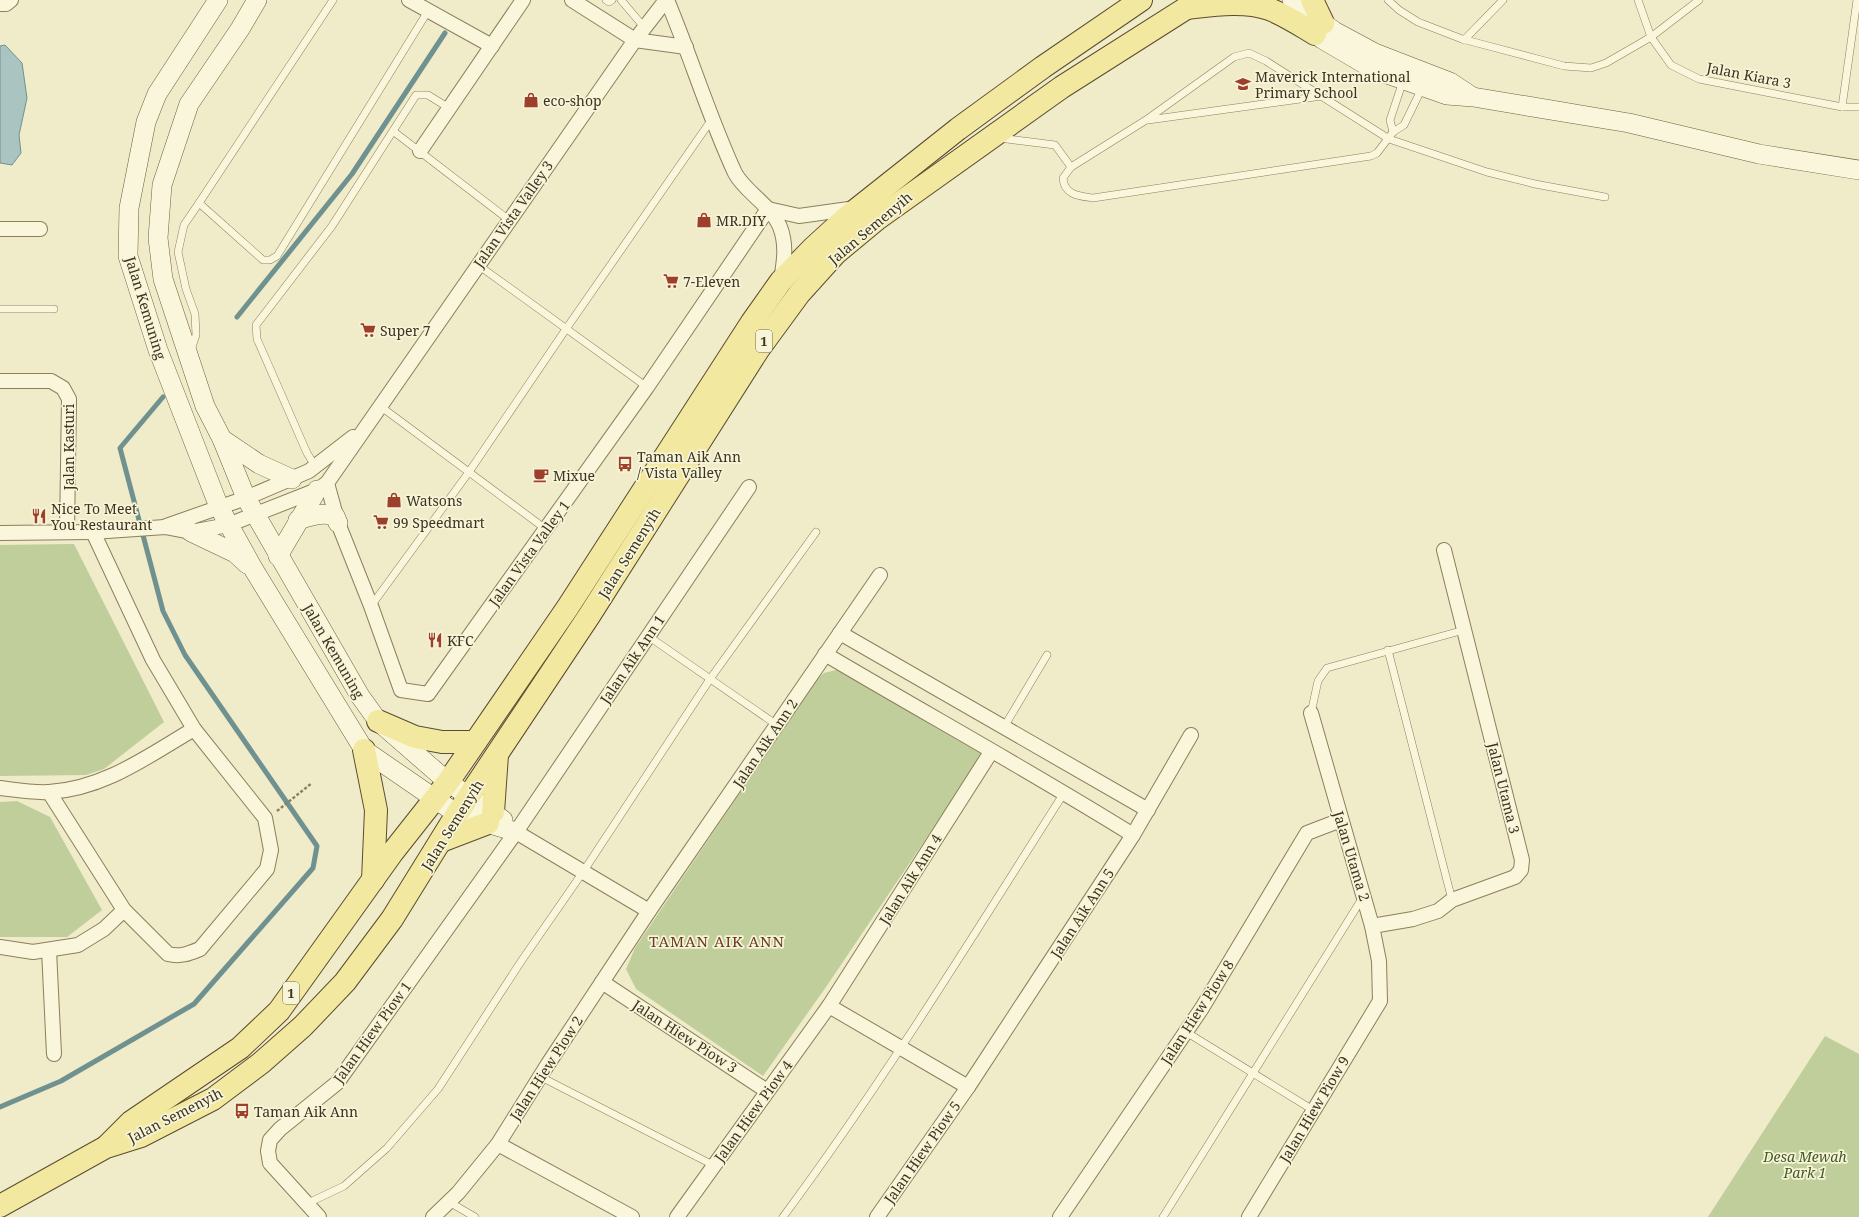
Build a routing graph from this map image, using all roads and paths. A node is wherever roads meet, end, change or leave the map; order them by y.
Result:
1 (11, 0) edge
2 (218, 0) edge
3 (257, 0) edge
4 (333, 0) edge
5 (409, 0) edge
6 (523, 0) edge
7 (572, 0) edge
8 (606, 0) edge
9 (612, 0) edge
10 (621, 0) edge
11 (667, 0) edge
12 (1141, 0) edge
13 (1271, 0) edge
14 (1292, 0) edge
15 (1312, 0) edge
16 (1388, 0) edge
17 (1503, 0) edge
18 (1638, 0) edge
19 (1698, 0) edge
20 (1857, 0) edge
21 (0, 4) edge
22 (1193, 4) edge
23 (428, 11) junction
24 (644, 27) junction
25 (1319, 28) junction
26 (1651, 37) junction
27 (634, 40) junction
28 (1464, 40) junction
29 (492, 46) junction
30 (686, 47) junction
31 (1403, 80) junction
32 (1422, 88) junction
33 (1322, 96) junction
34 (1473, 97) junction
35 (1842, 107) junction
36 (1859, 107) edge
37 (449, 108) junction
38 (712, 119) junction
39 (1146, 120) junction
40 (393, 131) junction
41 (1391, 135) junction
42 (990, 137) junction
43 (420, 151) junction
44 (1071, 167) junction
45 (1859, 170) edge
46 (1605, 196) dead end
47 (199, 203) junction
48 (858, 208) junction
49 (768, 209) junction
50 (509, 220) junction
51 (0, 229) edge
52 (40, 229) dead end
53 (478, 265) junction
54 (781, 281) junction
55 (0, 309) edge
56 (54, 309) dead end
57 (566, 329) junction
58 (188, 358) junction
59 (0, 381) edge
60 (647, 387) junction
61 (380, 406) junction
62 (362, 430) junction
63 (222, 439) junction
64 (315, 466) junction
65 (469, 472) junction
66 (292, 479) junction
67 (322, 487) junction
68 (749, 487) dead end
69 (246, 498) junction
70 (219, 507) junction
71 (256, 515) junction
72 (298, 520) junction
73 (338, 523) junction
74 (228, 525) junction
75 (159, 527) junction
76 (547, 530) junction
77 (67, 532) junction
78 (93, 532) junction
79 (191, 532) junction
80 (816, 532) dead end
81 (0, 533) edge
82 (1444, 550) dead end
83 (278, 556) junction
84 (254, 570) junction
85 (880, 575) dead end
86 (371, 606) junction
87 (1464, 630) junction
88 (840, 633) junction
89 (648, 636) junction
90 (1388, 650) junction
91 (825, 654) junction
92 (1047, 655) dead end
93 (710, 679) junction
94 (1311, 713) joint
95 (378, 721) junction
96 (777, 725) junction
97 (1004, 727) junction
98 (194, 729) junction
99 (1191, 735) dead end
100 (475, 742) junction
101 (364, 750) junction
102 (991, 752) junction
103 (498, 754) junction
104 (312, 783) dead end
105 (0, 788) edge
106 (442, 791) junction
107 (49, 792) junction
108 (1064, 793) junction
109 (463, 805) junction
110 (283, 808) dead end
111 (1148, 810) junction
112 (491, 817) junction
113 (1341, 820) junction
114 (516, 832) junction
115 (1133, 835) junction
116 (441, 841) junction
117 (583, 872) junction
118 (373, 880) junction
119 (1364, 895) junction
120 (1452, 900) junction
121 (124, 910) junction
122 (649, 911) junction
123 (1372, 926) junction
124 (0, 947) edge
125 (49, 950) junction
126 (602, 982) junction
127 (1380, 1001) joint
128 (830, 1006) junction
129 (1186, 1032) junction
130 (900, 1048) junction
131 (54, 1054) dead end
132 (1252, 1074) junction
133 (541, 1077) junction
134 (968, 1087) junction
135 (767, 1091) junction
136 (1313, 1110) junction
137 (498, 1144) junction
138 (106, 1147) junction
139 (713, 1165) junction
140 (449, 1202) junction
141 (306, 1204) junction
142 (0, 1206) edge
143 (319, 1217) edge
144 (432, 1217) edge
145 (475, 1217) edge
146 (632, 1217) edge
147 (677, 1217) edge
148 (783, 1217) edge
149 (877, 1217) edge
150 (1060, 1217) edge
151 (1163, 1217) edge
152 (1249, 1217) edge

1 - 21 street
2 - 70 street, Jalan Kemuning
3 - 58 street, Jalan Kemuning
4 - 47 lane
5 - 23 street
6 - 29 street
7 - 27 street
8 - 9 lane
10 - 24 lane
11 - 24 street, Jalan Vista Valley 3
11 - 30 street
12 - 48 main road, Jalan Semenyih / 1
13 - 25 street
14 - 25 street
15 - 25 main road
16 - 28 lane
17 - 28 lane
18 - 26 lane, Jalan Kiara 3
19 - 26 lane
20 - 35 lane
22 - 25 main road
22 - 42 main road, Jalan Semenyih / 1
23 - 29 street
23 - 47 lane
24 - 27 street, Jalan Vista Valley 3
25 - 31 street
25 - 34 street
26 - 28 lane
26 - 35 lane, Jalan Kiara 3
27 - 30 street
27 - 50 street, Jalan Vista Valley 3
29 - 37 street
30 - 38 street
31 - 32 street
31 - 41 lane
32 - 34 street
32 - 41 lane
33 - 39 lane
33 - 39 lane
33 - 41 lane
34 - 45 street
35 - 36 lane, Jalan Kiara 3
37 - 40 lane
37 - 43 street
38 - 49 street
38 - 57 lane
39 - 44 lane
40 - 43 lane
40 - 64 lane
41 - 44 lane
41 - 46 lane
42 - 44 lane
42 - 103 main road, Jalan Semenyih / 1
43 - 50 lane
47 - 58 lane
48 - 49 street
48 - 54 main road, Jalan Semenyih / 1
49 - 54 street
49 - 60 street, Jalan Vista Valley 1
50 - 53 street, Jalan Vista Valley 3
51 - 52 street
53 - 57 lane
53 - 61 street, Jalan Vista Valley 3
54 - 100 main road, Jalan Semenyih / 1
55 - 56 lane
57 - 60 lane
57 - 65 lane
58 - 63 street, Jalan Kemuning
59 - 77 street, Jalan Kasturi
60 - 76 street, Jalan Vista Valley 1
61 - 62 street, Jalan Vista Valley 3
61 - 65 lane
62 - 64 street, Jalan Vista Valley 3
62 - 67 street, Jalan Vista Valley 3
63 - 66 street
63 - 69 street, Jalan Kemuning
64 - 66 street, Jalan Vista Valley 3
65 - 76 lane
65 - 86 lane
66 - 69 street, Jalan Vista Valley 3
67 - 71 street
67 - 72 street
67 - 73 street, Jalan Vista Valley 1
68 - 89 street, Jalan Aik Ann 1
69 - 70 street
69 - 71 street, Jalan Kemuning
70 - 74 street, Jalan Kemuning
70 - 75 street
71 - 74 street
71 - 83 street, Jalan Kemuning
72 - 73 street
72 - 83 street
73 - 86 street, Jalan Vista Valley 1
74 - 79 street
74 - 84 street, Jalan Kemuning
75 - 78 street
75 - 79 street
76 - 86 street, Jalan Vista Valley 1
77 - 78 street
77 - 81 street
78 - 98 street
79 - 84 street
80 - 93 lane
82 - 87 street, Jalan Utama 3
83 - 95 street, Jalan Kemuning
84 - 101 street, Jalan Kemuning
85 - 88 street, Jalan Aik Ann 2
87 - 90 lane
87 - 120 street, Jalan Utama 3
88 - 91 street, Jalan Aik Ann 2
88 - 97 street
89 - 93 lane
89 - 114 street, Jalan Aik Ann 1
90 - 94 lane
90 - 120 lane
91 - 96 street, Jalan Aik Ann 2
91 - 102 street
92 - 97 lane
93 - 96 lane
93 - 117 lane
94 - 113 street, Jalan Utama 2
95 - 100 main road
95 - 106 street, Jalan Kemuning
96 - 122 street, Jalan Aik Ann 2
97 - 111 street
98 - 107 street
98 - 121 street
99 - 111 street, Jalan Aik Ann 5
100 - 106 main road, Jalan Semenyih / 1
101 - 106 street, Jalan Kemuning
101 - 118 main road
102 - 108 street
102 - 128 street, Jalan Aik Ann 4
103 - 109 main road, Jalan Semenyih / 1
103 - 112 main road
104 - 110 path
105 - 107 street
106 - 109 street
106 - 118 main road, Jalan Semenyih / 1
107 - 121 street
108 - 115 street
108 - 130 lane
109 - 112 street
109 - 116 main road, Jalan Semenyih / 1
111 - 115 street, Jalan Aik Ann 5
112 - 114 street
112 - 116 main road
113 - 119 street, Jalan Utama 2
113 - 129 street, Jalan Hiew Piow 8
114 - 117 street
114 - 141 street, Jalan Hiew Piow 1
115 - 134 street, Jalan Aik Ann 5
116 - 138 main road, Jalan Semenyih / 1
117 - 122 street
117 - 141 lane
118 - 138 main road, Jalan Semenyih / 1
119 - 123 street, Jalan Utama 2
119 - 132 lane
120 - 123 street, Jalan Utama 3
121 - 125 street
122 - 126 street, Jalan Hiew Piow 2
123 - 127 street, Jalan Utama 2
124 - 125 street
125 - 131 street
126 - 133 street, Jalan Hiew Piow 2
126 - 135 street, Jalan Hiew Piow 3
127 - 136 street, Jalan Hiew Piow 9
128 - 130 street
128 - 135 street, Jalan Hiew Piow 4
129 - 132 lane
129 - 150 street, Jalan Hiew Piow 8
130 - 134 street
130 - 148 lane
132 - 136 lane
132 - 151 lane
133 - 137 street, Jalan Hiew Piow 2
133 - 139 lane
134 - 149 street, Jalan Hiew Piow 5
135 - 139 street, Jalan Hiew Piow 4
136 - 152 street, Jalan Hiew Piow 9
137 - 140 street, Jalan Hiew Piow 2
137 - 146 street
138 - 142 main road, Jalan Semenyih / 1
139 - 147 street, Jalan Hiew Piow 4
140 - 144 street, Jalan Hiew Piow 2
140 - 145 lane
141 - 143 street, Jalan Hiew Piow 1

